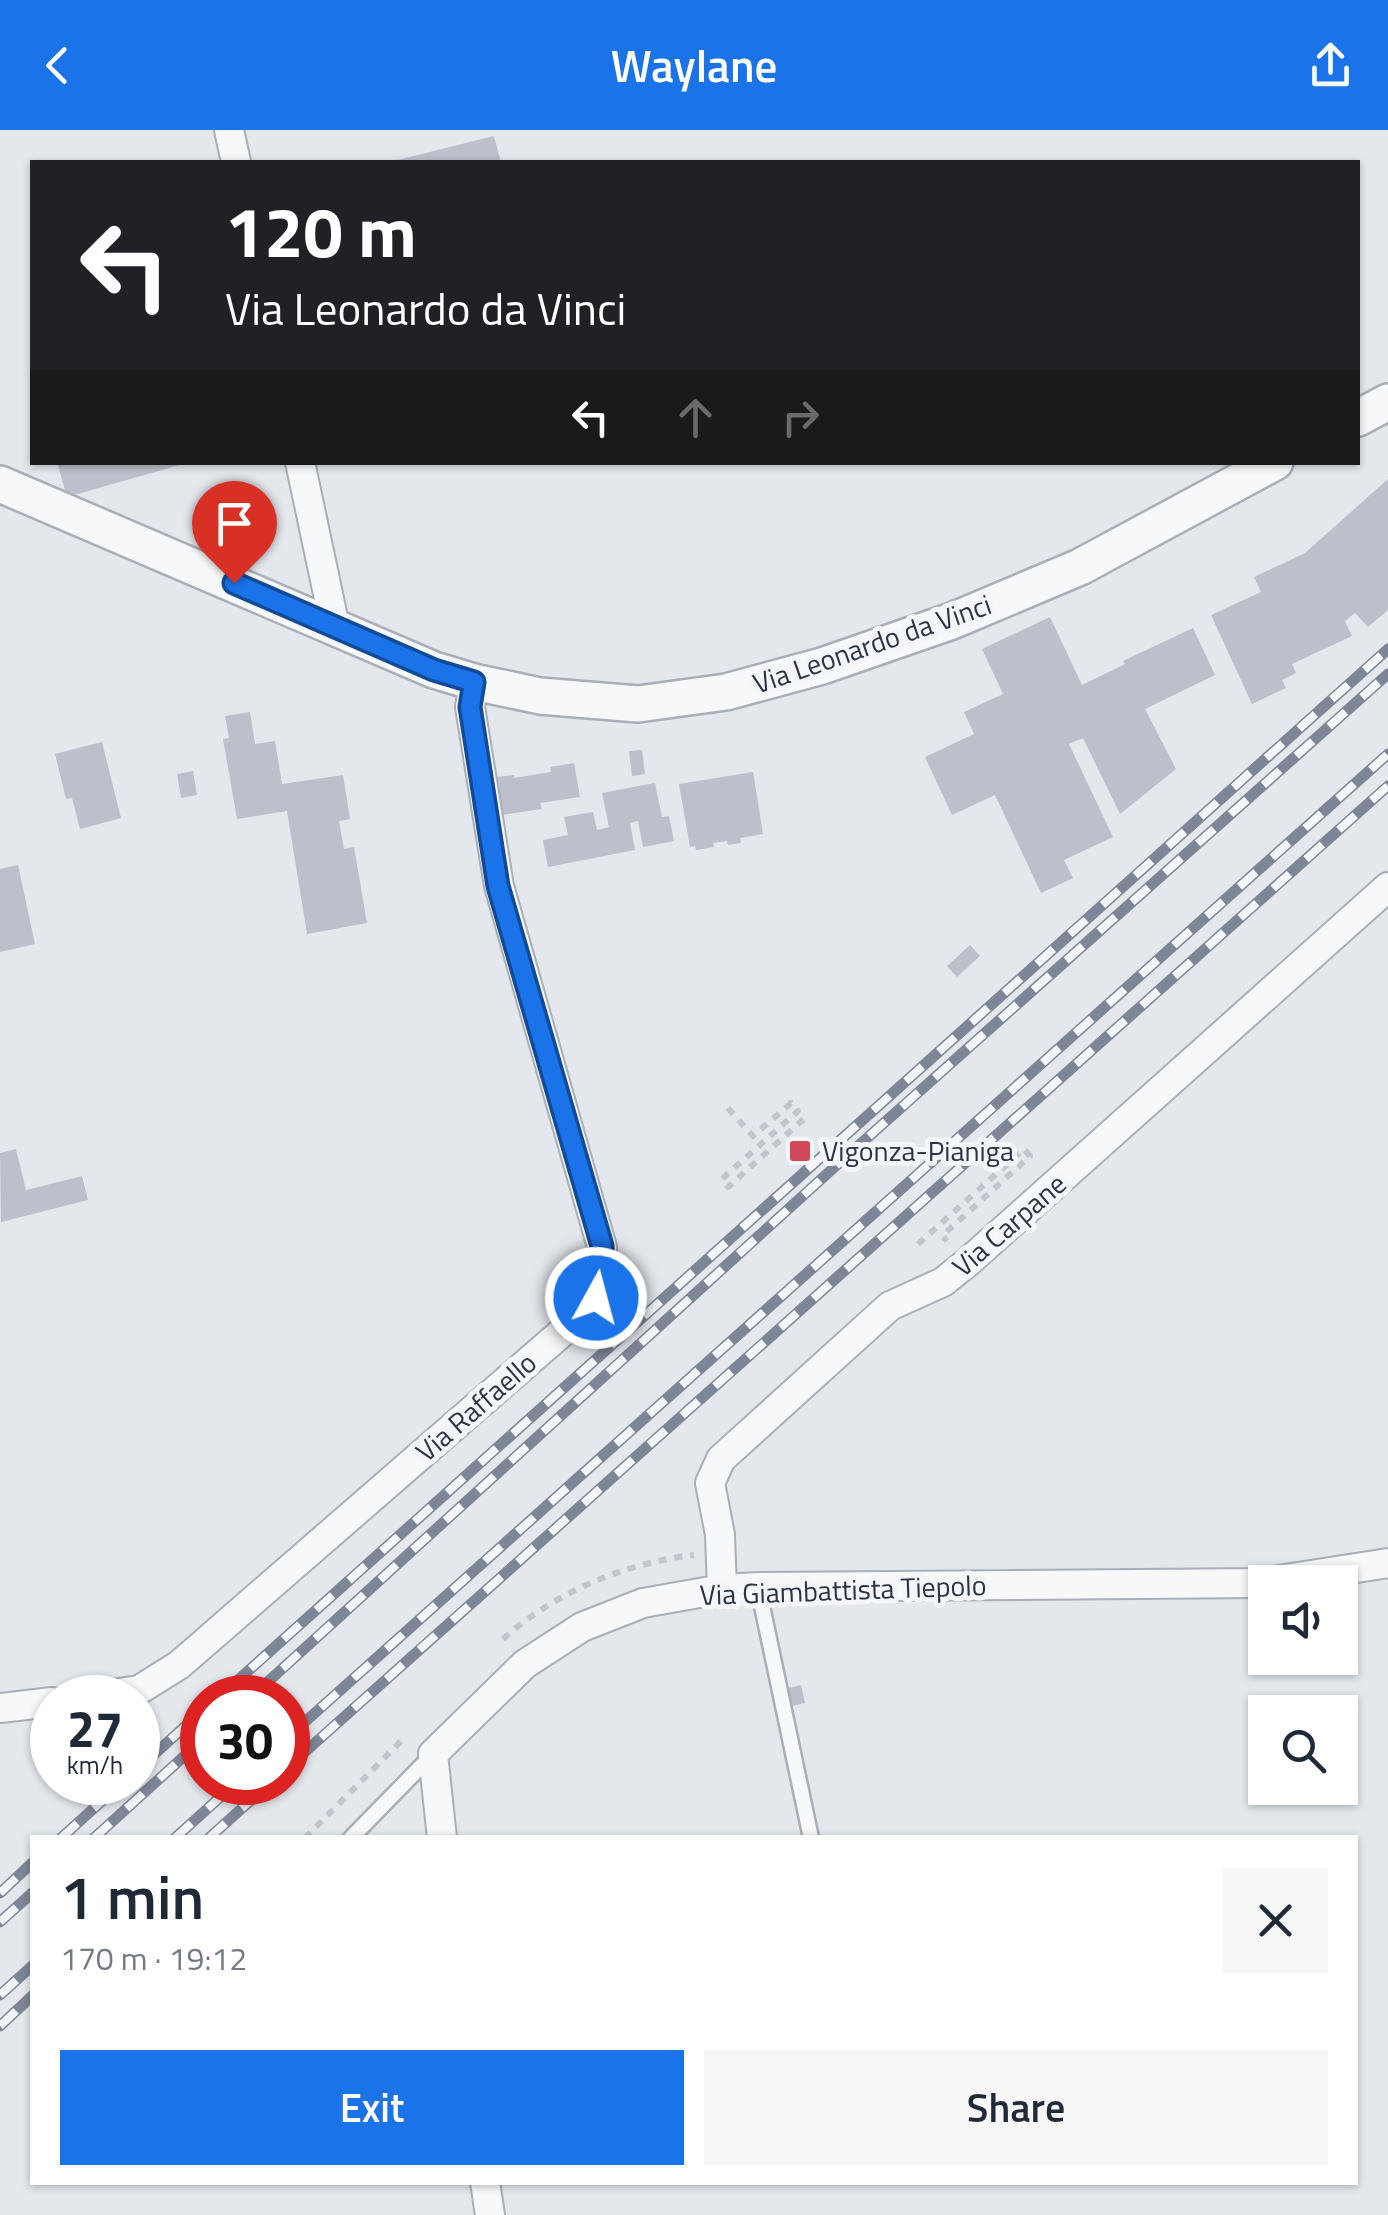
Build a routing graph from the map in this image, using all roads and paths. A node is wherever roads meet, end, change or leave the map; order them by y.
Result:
1 (229, 130) edge
2 (236, 160) edge
3 (1388, 402) edge
4 (1360, 417) edge
5 (301, 465) edge
6 (1269, 465) edge
7 (0, 484) edge
8 (335, 626) junction
9 (474, 682) junction
10 (1388, 887) edge
11 (728, 1108) dead end
12 (804, 1118) dead end
13 (918, 1244) dead end
14 (968, 1262) junction
15 (1388, 1563) edge
16 (758, 1587) junction
17 (722, 1589) junction
18 (160, 1677) edge
19 (30, 1705) edge
20 (0, 1708) edge
21 (433, 1754) junction
22 (354, 1835) edge
23 (442, 1835) edge
24 (809, 1835) edge
25 (486, 2185) edge
26 (490, 2215) edge

1 - 2 street
3 - 4 street
5 - 8 street
6 - 9 street, Via Leonardo da Vinci
7 - 8 street, Via Leonardo da Vinci
8 - 9 street, Via Leonardo da Vinci
9 - 18 street, Via Raffaello
10 - 14 street, Via Carpane
11 - 12 path
13 - 14 path
14 - 17 street, Via Carpane
15 - 16 street, Via Giambattista Tiepolo
16 - 17 street, Via Giambattista Tiepolo
16 - 24 lane
17 - 21 street, Via Giambattista Tiepolo
19 - 20 street
21 - 22 lane
21 - 23 street
25 - 26 street

